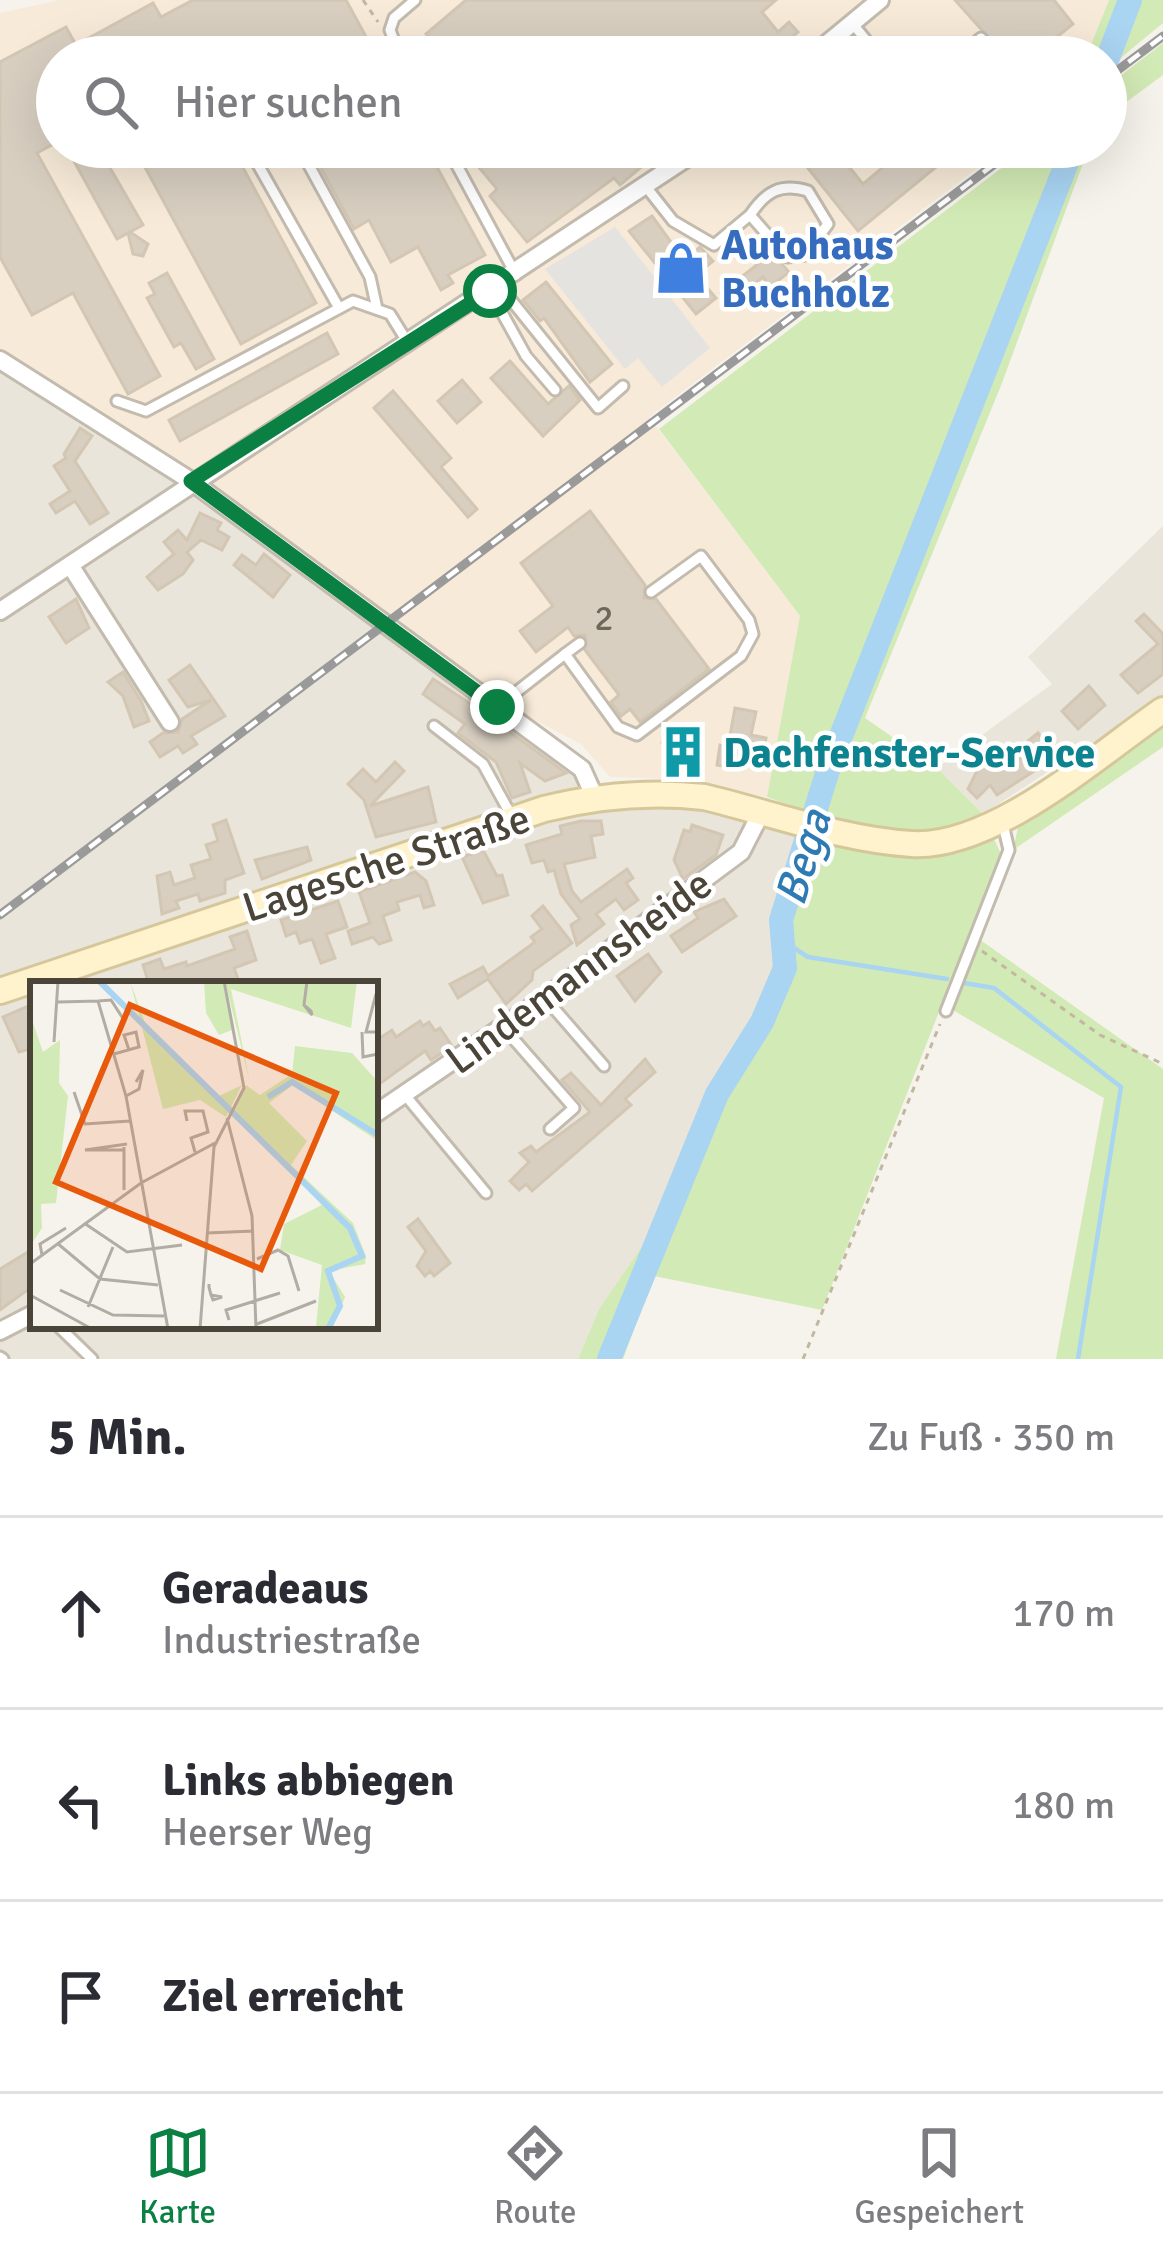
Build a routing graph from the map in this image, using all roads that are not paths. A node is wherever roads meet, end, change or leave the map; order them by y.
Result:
1 (416, 0) edge
2 (880, 0) edge
3 (852, 23) junction
4 (392, 36) edge
5 (836, 36) edge
6 (863, 36) edge
7 (260, 168) edge
8 (310, 168) edge
9 (458, 168) edge
10 (674, 168) edge
11 (647, 188) junction
12 (750, 215) junction
13 (516, 275) junction
14 (495, 288) junction
15 (339, 308) junction
16 (376, 309) junction
17 (408, 343) junction
18 (0, 360) edge
19 (623, 386) dead end
20 (555, 390) dead end
21 (117, 401) dead end
22 (191, 481) junction
23 (70, 565) junction
24 (651, 592) dead end
25 (0, 611) edge
26 (580, 643) dead end
27 (565, 655) junction
28 (497, 707) junction
29 (1163, 710) edge
30 (170, 722) dead end
31 (434, 726) dead end
32 (595, 798) junction
33 (772, 813) junction
34 (512, 819) junction
35 (1002, 820) junction
36 (71, 976) edge
37 (30, 985) edge
38 (0, 991) edge
39 (545, 998) junction
40 (946, 1011) road end
41 (503, 1027) junction
42 (604, 1066) dead end
43 (405, 1095) junction
44 (378, 1112) edge
45 (550, 1129) dead end
46 (486, 1192) dead end
47 (30, 1316) edge
48 (61, 1329) edge
49 (0, 1331) edge
50 (92, 1359) edge

1 - 4 lane
2 - 3 street
3 - 5 street
3 - 6 lane
7 - 15 lane
8 - 16 lane
9 - 13 lane
10 - 11 street
11 - 12 lane
11 - 13 street
12 - 12 lane
13 - 14 street
14 - 17 street
14 - 19 lane
14 - 20 lane
15 - 16 lane
15 - 21 lane
16 - 17 lane
17 - 22 street
18 - 22 street
22 - 23 street
22 - 28 street
23 - 25 street
23 - 30 street
24 - 27 lane
26 - 27 lane
27 - 28 lane
28 - 32 street
29 - 35 street
31 - 34 lane
32 - 33 street, Lagesche Straße
32 - 34 street, Lagesche Straße
33 - 35 street, Lagesche Straße
33 - 39 street, Lindemannsheide
34 - 36 street, Lagesche Straße
35 - 40 lane
37 - 38 street, Lagesche Straße
39 - 41 street, Lindemannsheide
39 - 42 lane
41 - 43 street, Lindemannsheide
41 - 45 lane
43 - 44 street, Lindemannsheide
43 - 46 lane
47 - 49 street
48 - 50 lane

